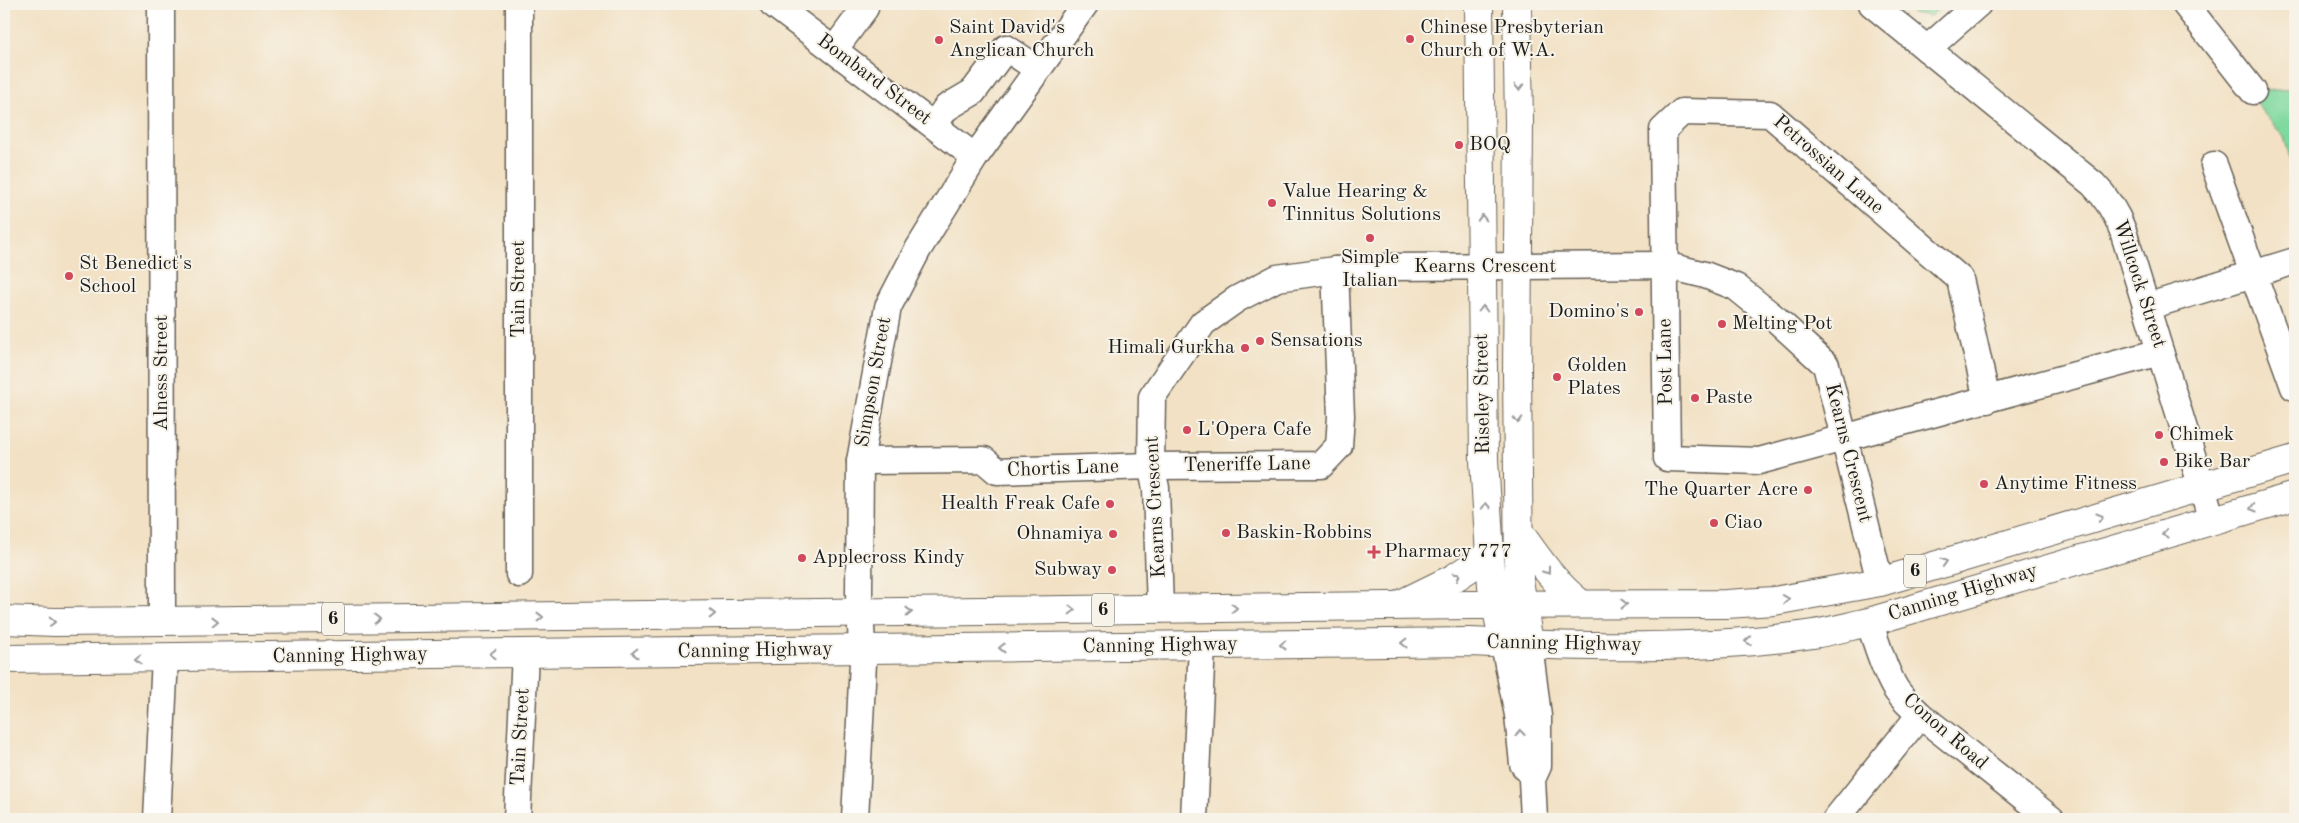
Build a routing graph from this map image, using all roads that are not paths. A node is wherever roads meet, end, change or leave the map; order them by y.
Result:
1 (161, 4) edge
2 (519, 4) edge
3 (773, 4) edge
4 (1085, 4) edge
5 (1479, 4) edge
6 (1517, 4) edge
7 (1872, 4) edge
8 (1978, 4) edge
9 (2185, 4) edge
10 (865, 8) dead end
11 (1927, 49) junction
12 (834, 50) junction
13 (1038, 69) junction
14 (2253, 91) dead end
15 (934, 125) junction
16 (975, 157) junction
17 (2214, 165) dead end
18 (2295, 261) edge
19 (1665, 266) junction
20 (1482, 267) junction
21 (1518, 267) junction
22 (1335, 270) junction
23 (2253, 274) junction
24 (2146, 307) junction
25 (2160, 352) junction
26 (2294, 387) dead end
27 (1987, 400) junction
28 (1845, 438) junction
29 (2295, 459) edge
30 (860, 461) junction
31 (1151, 466) junction
32 (2202, 487) junction
33 (2295, 496) edge
34 (2212, 520) junction
35 (1519, 532) junction
36 (1489, 555) junction
37 (519, 574) dead end
38 (1880, 582) junction
39 (1581, 604) junction
40 (1496, 605) junction
41 (1522, 605) junction
42 (1398, 606) junction
43 (1160, 609) junction
44 (860, 612) junction
45 (4, 620) edge
46 (162, 621) junction
47 (1869, 622) junction
48 (1517, 644) junction
49 (1202, 646) junction
50 (862, 650) junction
51 (525, 654) junction
52 (165, 658) junction
53 (4, 659) edge
54 (1920, 715) junction
55 (157, 819) edge
56 (516, 819) edge
57 (855, 819) edge
58 (1194, 819) edge
59 (1534, 819) edge
60 (1836, 819) edge
61 (2051, 819) edge

1 - 46 street, Alness Street
2 - 37 street, Tain Street
3 - 12 street, Bombard Street
4 - 13 street, Simpson Street
20 -> 5 highway, Riseley Street
6 -> 21 highway, Riseley Street
7 - 11 street, Willcock Street
8 - 11 street
9 - 14 street
10 - 12 street
11 - 24 street, Willcock Street
12 - 15 street, Bombard Street
13 - 15 street
13 - 16 street, Simpson Street
15 - 16 street, Bombard Street
16 - 30 street, Simpson Street
17 - 23 street
18 - 23 street
19 - 21 street, Kearns Crescent
19 - 27 street, Petrossian Lane
19 - 28 street, Kearns Crescent
19 - 28 street, Post Lane
20 - 21 street, Kearns Crescent
20 - 22 street, Kearns Crescent
36 -> 20 highway, Riseley Street
21 -> 35 highway, Riseley Street
22 - 31 street, Kearns Crescent
22 - 31 street, Teneriffe Lane
23 - 24 street
23 - 26 street
24 - 25 street, Willcock Street
25 - 27 street
25 - 32 street, Willcock Street
27 - 28 street
28 - 38 street, Kearns Crescent
29 - 32 highway, Canning Highway / 6
30 - 31 street, Chortis Lane
30 - 44 street, Simpson Street
31 - 43 street, Kearns Crescent
32 - 34 street, Willcock Street
38 -> 32 highway, Canning Highway / 6
33 -> 34 highway, Canning Highway / 6
34 -> 47 highway, Canning Highway / 6
35 -> 39 highway
35 - 41 highway, Riseley Street
36 - 40 highway, Riseley Street
42 -> 36 highway
39 -> 38 highway, Canning Highway / 6
39 - 41 highway, Canning Highway / 6
40 - 41 highway, Canning Highway / 6
40 - 42 highway, Canning Highway / 6
40 - 48 highway, Riseley Street
41 - 48 highway, Riseley Street
43 -> 42 highway, Canning Highway / 6
44 -> 43 highway, Canning Highway / 6
46 -> 44 highway, Canning Highway / 6
44 - 50 street, Simpson Street
45 -> 46 highway, Canning Highway / 6
47 -> 48 highway, Canning Highway / 6
47 - 54 street, Conon Road
48 -> 49 highway, Canning Highway / 6
48 - 59 street, Riseley Street
49 -> 50 highway, Canning Highway / 6
49 - 58 street
50 -> 51 highway, Canning Highway / 6
50 - 57 street, Simpson Street
51 -> 52 highway, Canning Highway / 6
51 - 56 street, Tain Street
52 -> 53 highway, Canning Highway / 6
52 - 55 street
54 - 60 street
54 - 61 street, Conon Road

